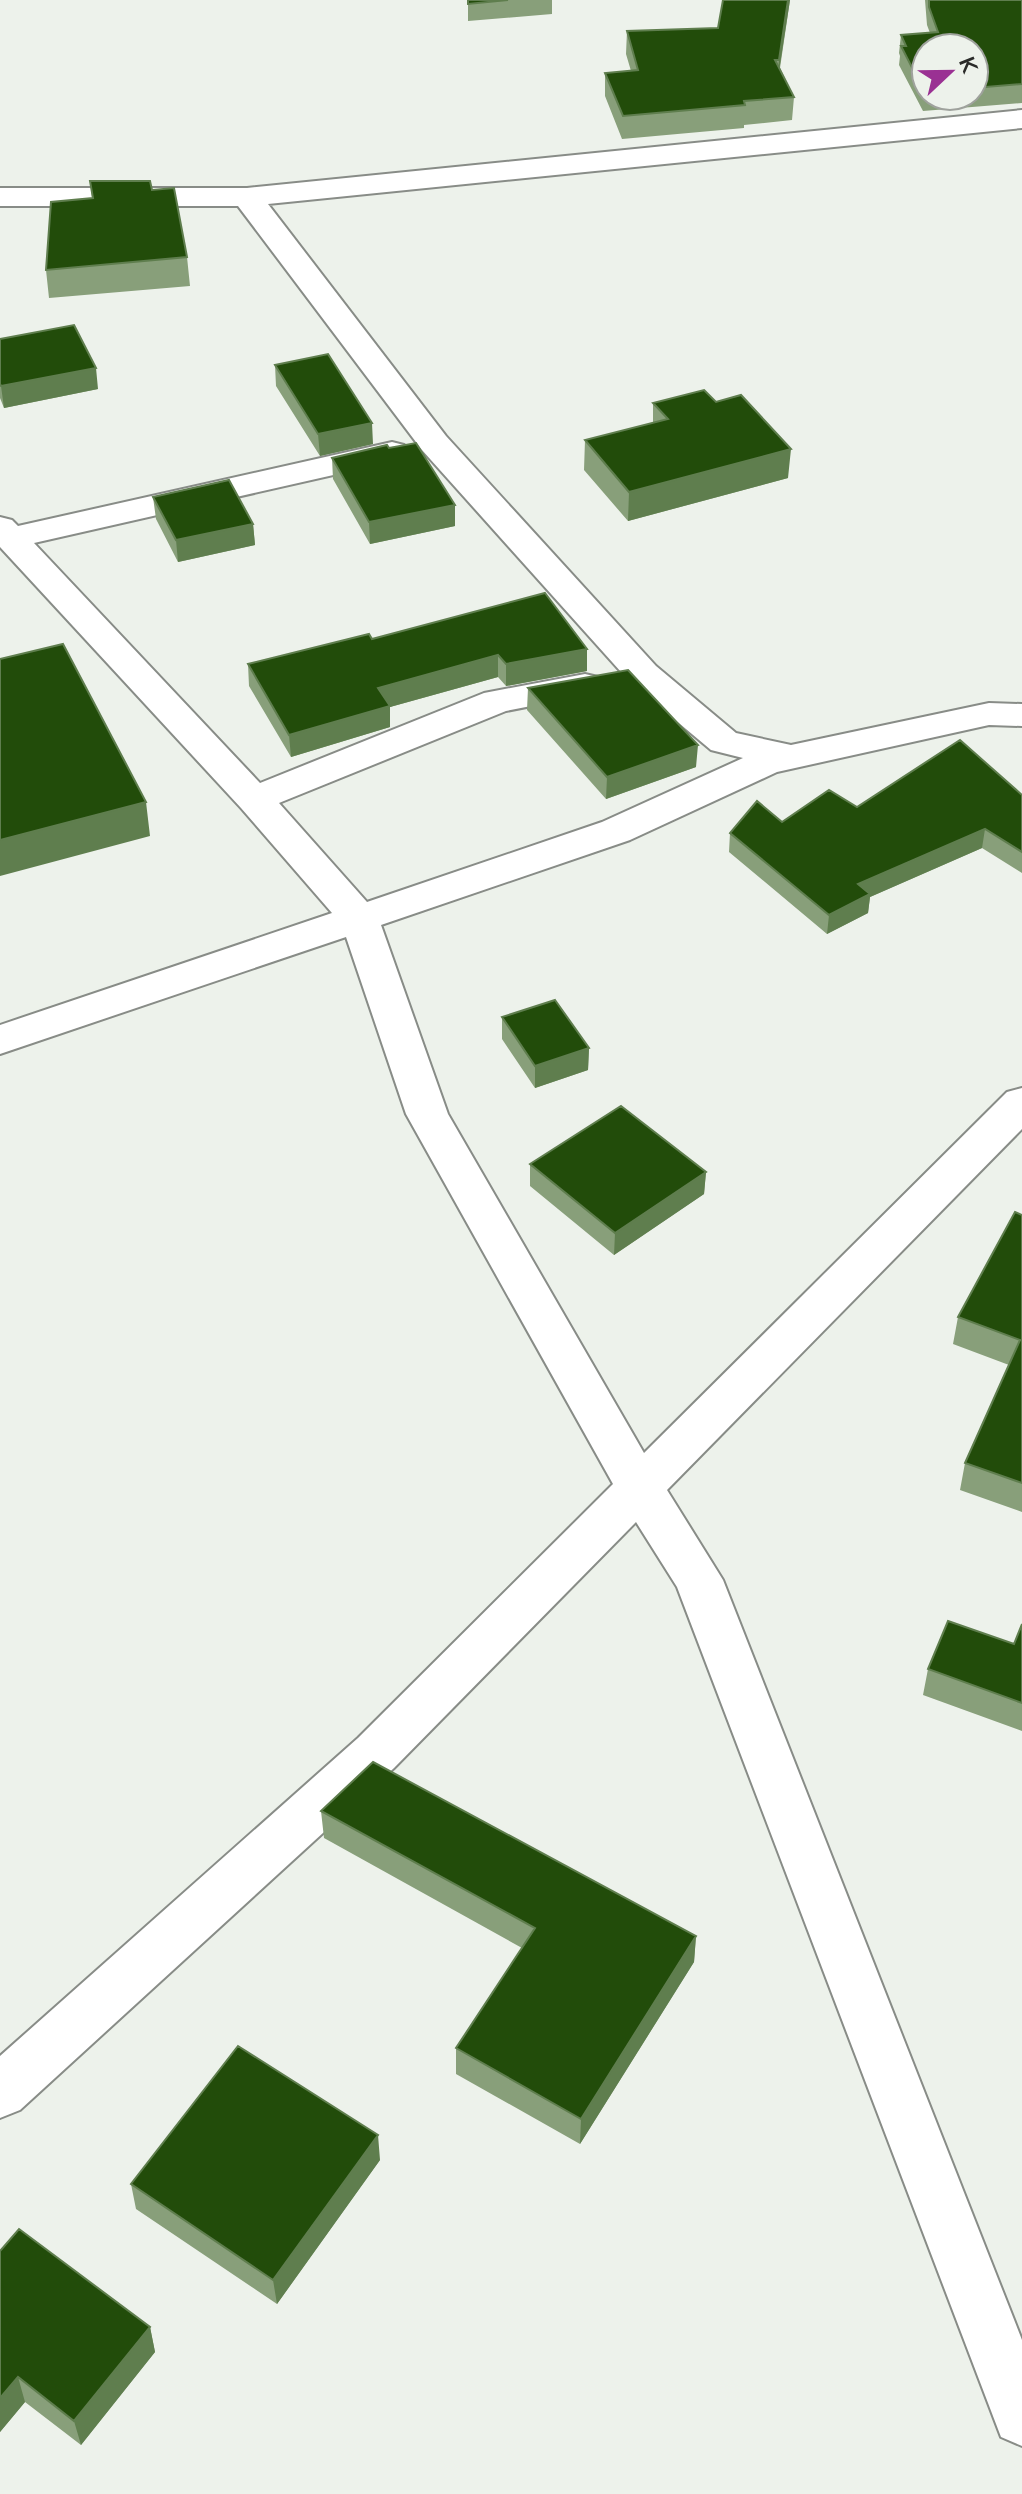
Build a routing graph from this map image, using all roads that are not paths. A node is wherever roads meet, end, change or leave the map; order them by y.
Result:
1 (1022, 119) edge
2 (0, 197) edge
3 (247, 197) junction
4 (434, 443) junction
5 (4, 533) edge
6 (643, 674) junction
7 (1022, 715) edge
8 (793, 757) junction
9 (254, 799) junction
10 (359, 918) junction
11 (0, 1040) edge
12 (1022, 1103) edge
13 (640, 1488) junction
14 (0, 2092) edge
15 (1022, 2416) edge

1 - 3 street
2 - 3 street
3 - 4 street
4 - 5 street
4 - 6 street
5 - 9 street
6 - 8 street
6 - 9 street
7 - 8 street
8 - 10 street
9 - 10 street
10 - 11 street
10 - 13 street
12 - 13 street
13 - 14 street
13 - 15 street

